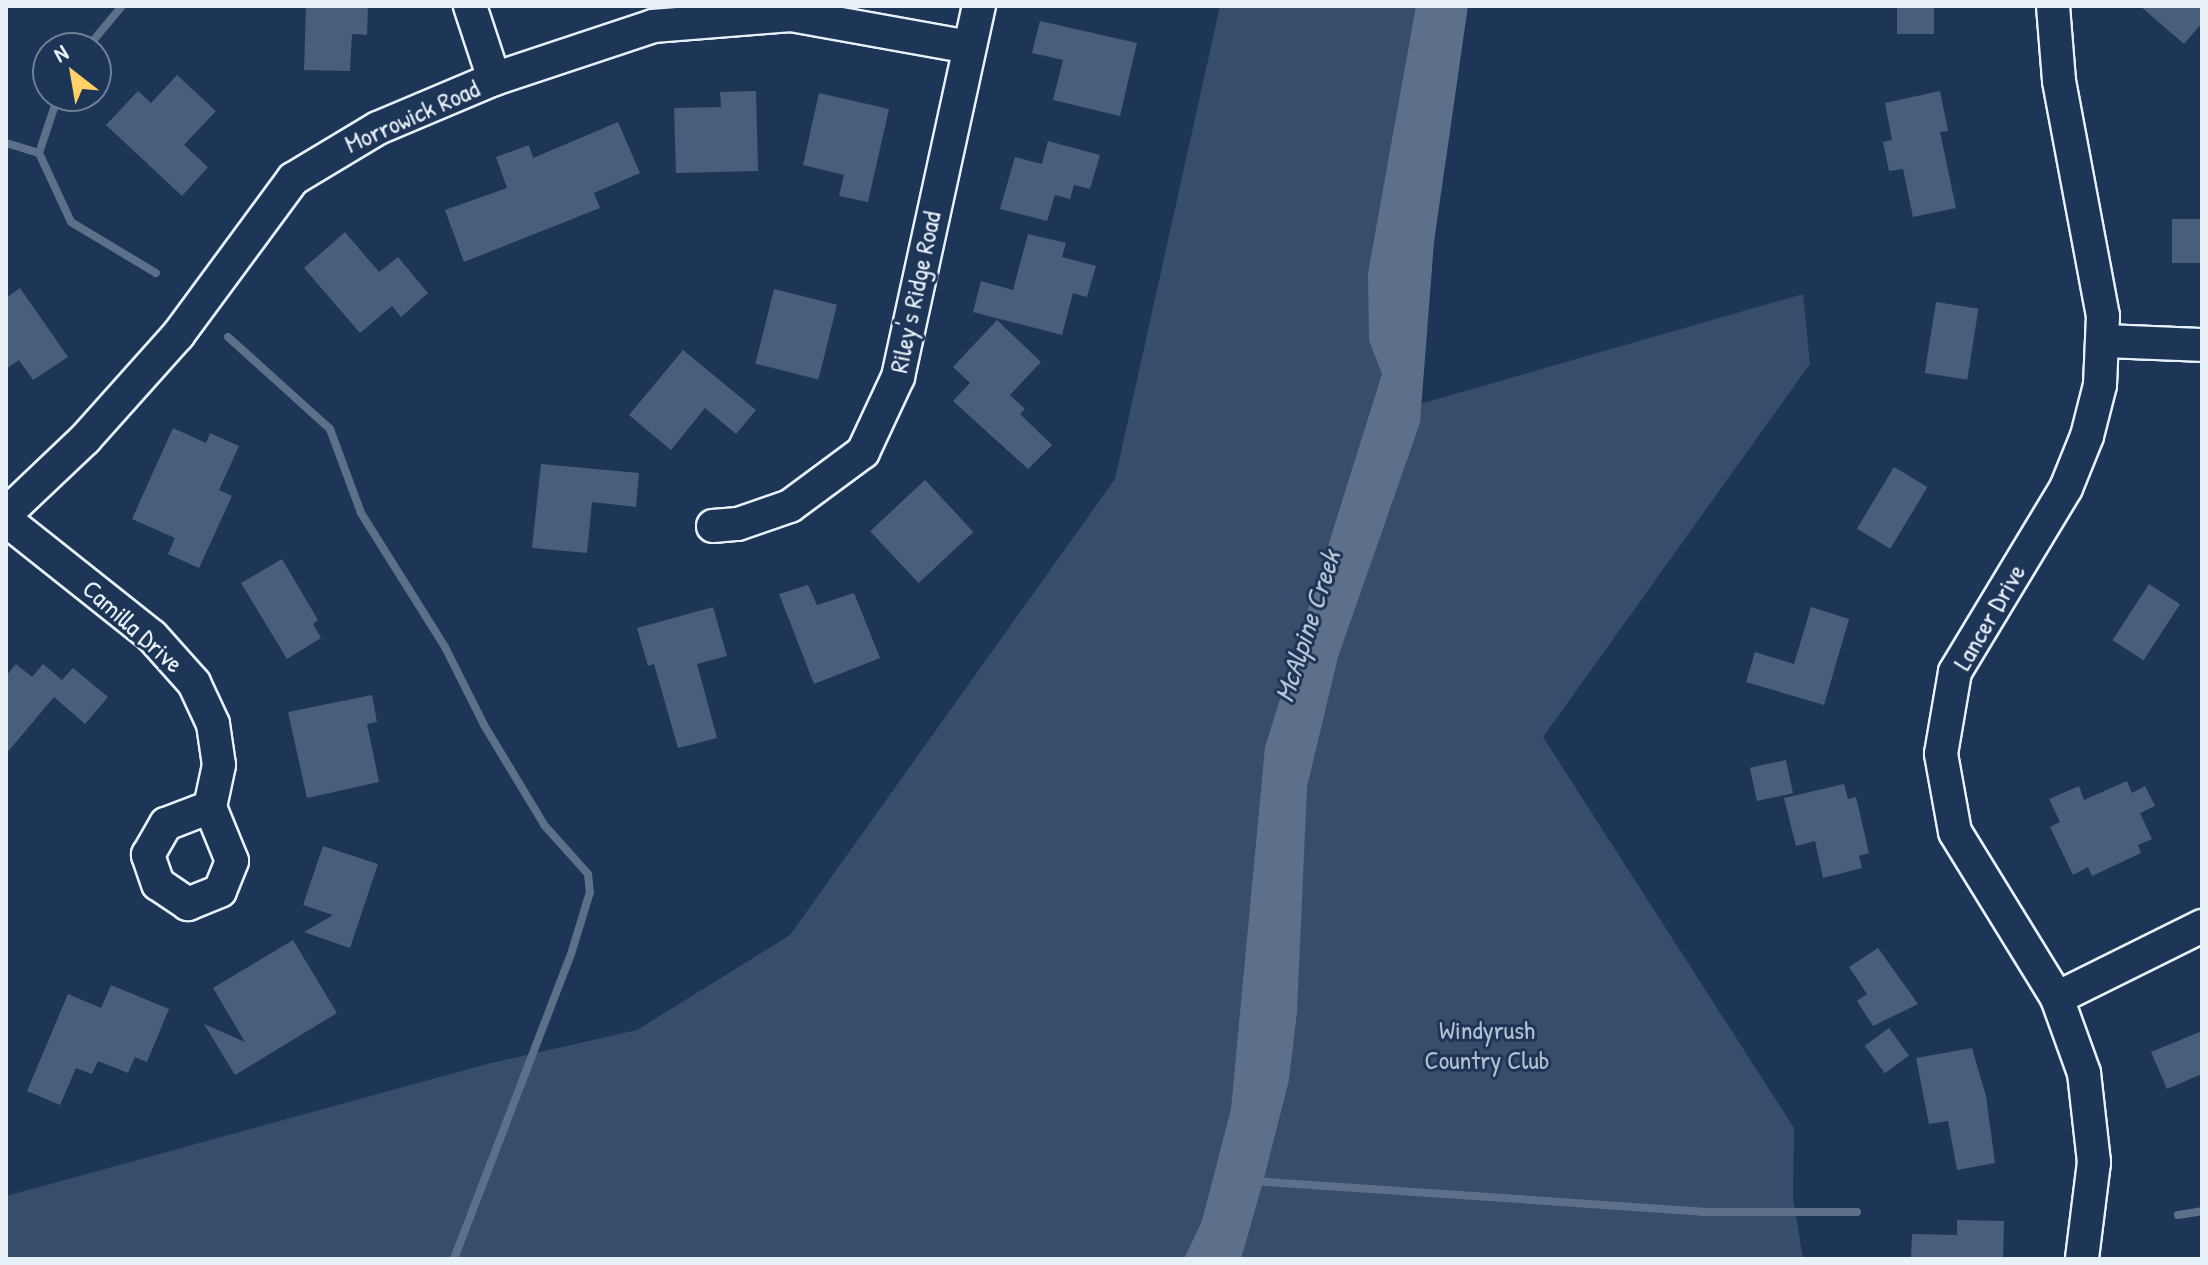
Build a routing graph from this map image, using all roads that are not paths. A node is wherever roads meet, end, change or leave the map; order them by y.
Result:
1 (470, 6) edge
2 (979, 6) edge
3 (2053, 6) edge
4 (969, 47) junction
5 (494, 79) junction
6 (2103, 341) junction
7 (2202, 345) edge
8 (6, 517) edge
9 (713, 526) dead end
10 (210, 807) dead end
11 (2202, 926) edge
12 (2057, 998) junction
13 (2082, 1259) edge

1 - 5 street
2 - 4 street, Riley's Ridge Road
3 - 6 street, Lancer Drive
4 - 5 street, Morrowick Road
4 - 9 street, Riley's Ridge Road
5 - 8 street, Morrowick Road
6 - 7 street
6 - 12 street, Lancer Drive
8 - 10 street, Camilla Drive
11 - 12 street
12 - 13 street, Lancer Drive

